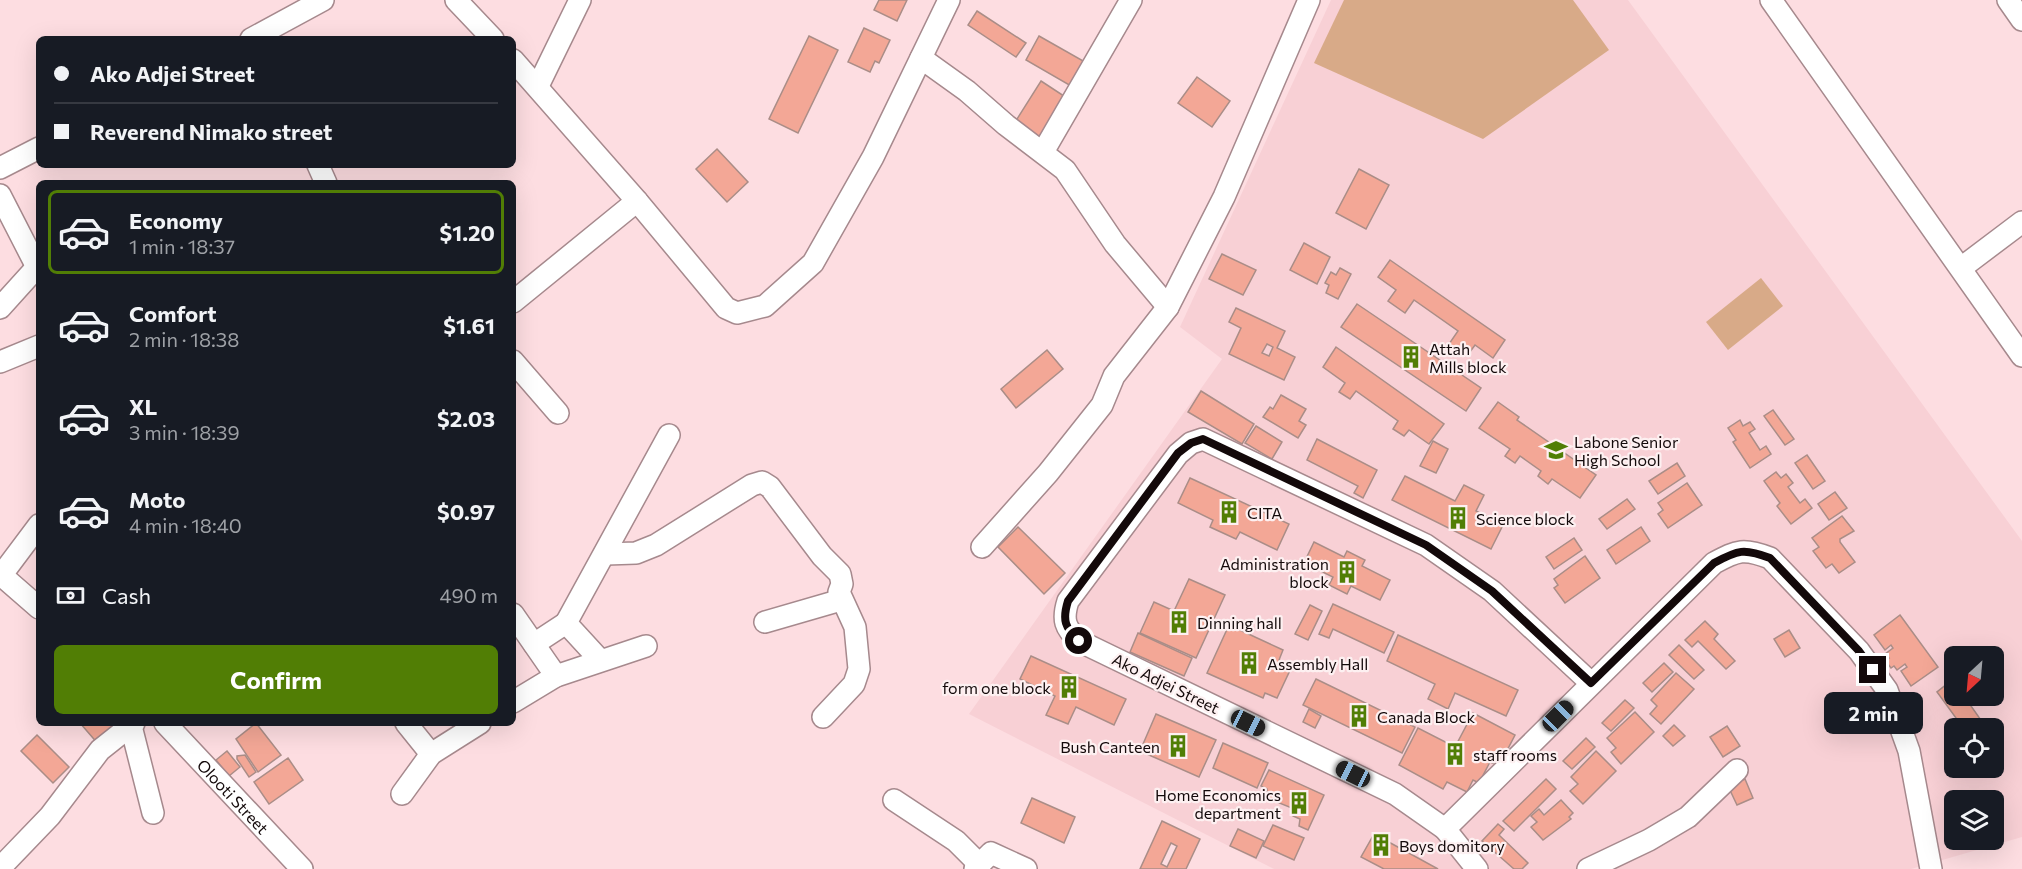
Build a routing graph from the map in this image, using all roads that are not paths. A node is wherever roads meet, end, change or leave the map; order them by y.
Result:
1 (323, 0) edge
2 (456, 0) edge
3 (580, 0) edge
4 (950, 0) edge
5 (1131, 0) edge
6 (1308, 0) edge
7 (1771, 0) edge
8 (2008, 0) edge
9 (2022, 20) edge
10 (257, 36) edge
11 (490, 36) edge
12 (921, 58) junction
13 (516, 63) edge
14 (538, 86) junction
15 (36, 150) edge
16 (1043, 152) junction
17 (0, 168) edge
18 (0, 195) edge
19 (637, 201) junction
20 (2022, 222) edge
21 (36, 265) edge
22 (1961, 268) junction
23 (36, 271) edge
24 (516, 294) edge
25 (1168, 307) junction
26 (0, 308) edge
27 (36, 347) edge
28 (2022, 356) edge
29 (0, 362) edge
30 (516, 365) edge
31 (558, 413) dead end
32 (669, 435) dead end
33 (36, 529) edge
34 (982, 547) dead end
35 (606, 554) junction
36 (1, 576) edge
37 (841, 600) junction
38 (36, 605) edge
39 (516, 619) edge
40 (765, 622) dead end
41 (566, 623) junction
42 (534, 644) junction
43 (646, 646) dead end
44 (600, 660) junction
45 (556, 676) junction
46 (1591, 683) junction
47 (516, 700) edge
48 (823, 717) dead end
49 (131, 726) edge
50 (132, 726) edge
51 (168, 726) edge
52 (408, 726) edge
53 (475, 726) edge
54 (431, 754) junction
55 (1737, 770) dead end
56 (402, 794) dead end
57 (894, 800) dead end
58 (153, 813) dead end
59 (1445, 829) junction
60 (977, 866) edge
61 (0, 868) edge
62 (302, 869) edge
63 (1026, 869) edge
64 (1477, 869) edge
65 (1588, 869) edge
66 (1930, 869) edge

1 - 10 street
2 - 11 street
3 - 14 street
4 - 12 street
5 - 16 street
6 - 25 street
7 - 22 street
8 - 9 street
12 - 16 street
12 - 19 street
13 - 14 street
14 - 19 street
15 - 17 street
16 - 25 street
18 - 21 street
19 - 24 street
20 - 22 street
22 - 28 street
23 - 26 street
25 - 34 street
27 - 29 street
30 - 31 street
32 - 35 street
33 - 36 street
35 - 37 street
35 - 41 street
36 - 38 street
37 - 40 street
37 - 48 street
39 - 42 street
41 - 42 street
41 - 44 street
42 - 45 street
43 - 44 street
44 - 45 street
45 - 47 street
46 - 59 street
46 - 59 street, Ako Adjei Street
46 - 66 street
49 - 61 street
50 - 58 street
51 - 62 street, Olooti Street
52 - 54 street
53 - 54 street
54 - 56 street
55 - 65 street
57 - 60 street
59 - 64 street
60 - 63 street

